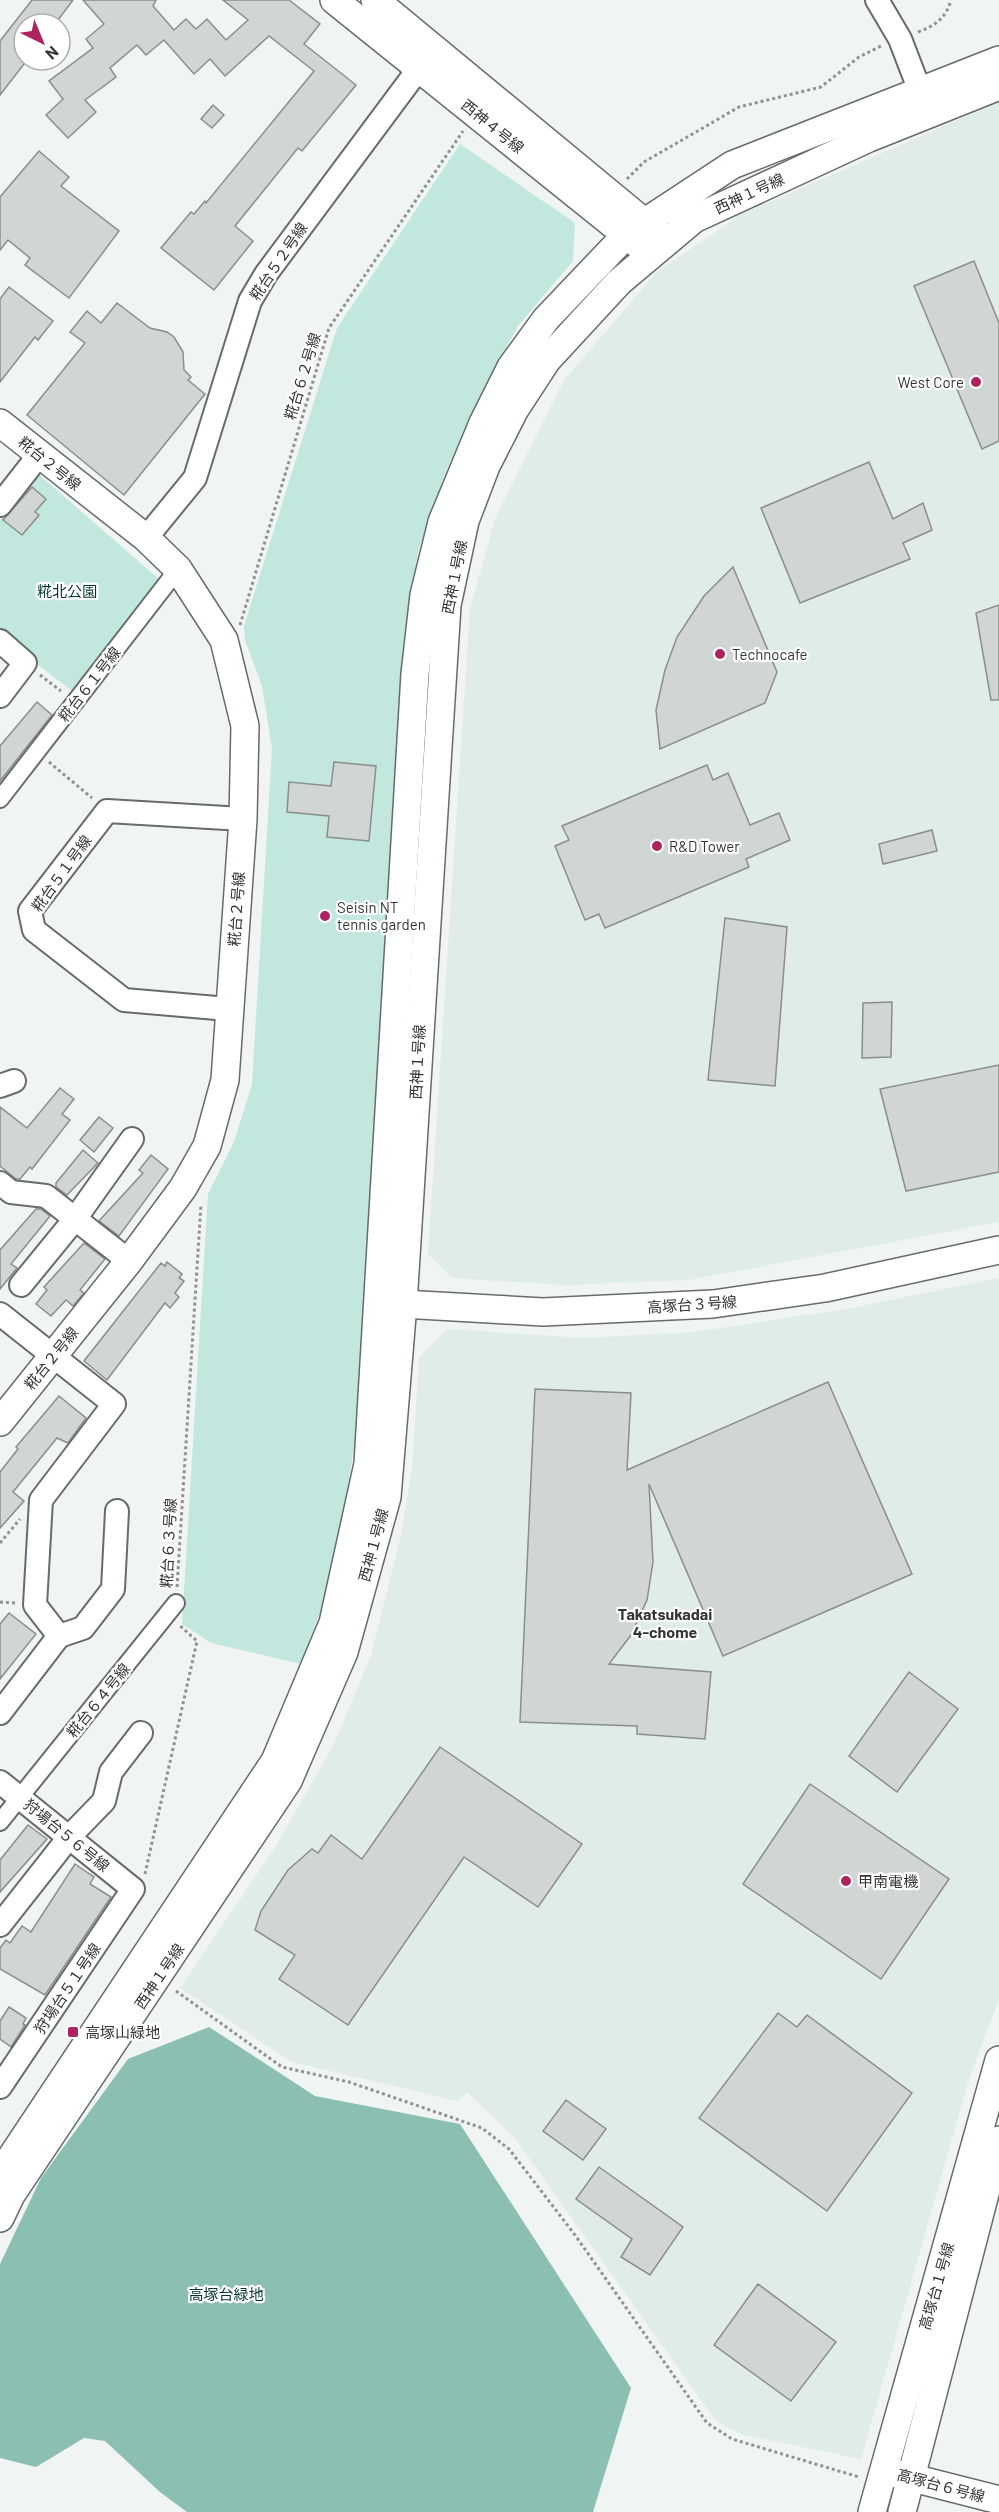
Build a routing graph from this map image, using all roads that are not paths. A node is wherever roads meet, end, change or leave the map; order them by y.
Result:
1 (334, 0) edge
2 (375, 0) edge
3 (877, 0) edge
4 (999, 60) edge
5 (420, 67) junction
6 (999, 86) edge
7 (920, 91) junction
8 (636, 227) junction
9 (658, 248) junction
10 (0, 423) edge
11 (39, 455) junction
12 (0, 505) edge
13 (146, 538) junction
14 (178, 569) junction
15 (0, 641) edge
16 (0, 696) edge
17 (0, 799) edge
18 (243, 819) junction
19 (228, 1009) junction
20 (132, 1139) dead end
21 (0, 1183) edge
22 (75, 1219) junction
23 (999, 1250) edge
24 (129, 1261) junction
25 (21, 1285) dead end
26 (391, 1304) junction
27 (0, 1314) edge
28 (53, 1356) junction
29 (0, 1422) edge
30 (117, 1511) dead end
31 (176, 1603) road end
32 (59, 1636) junction
33 (1, 1710) edge
34 (141, 1733) dead end
35 (0, 1782) edge
36 (20, 1797) junction
37 (0, 1822) edge
38 (70, 1836) junction
39 (133, 1889) joint
40 (0, 1925) edge
41 (999, 2060) edge
42 (0, 2086) edge
43 (999, 2140) edge
44 (0, 2174) edge
45 (0, 2218) edge
46 (884, 2470) junction
47 (912, 2477) junction
48 (999, 2500) edge
49 (872, 2512) edge
50 (902, 2512) edge

1 - 5 street, 西神４号線
2 - 8 street, 西神４号線
3 - 7 street
4 - 7 street, 西神１号線
5 - 8 street, 西神４号線
5 - 13 street, 糀台５２号線
6 - 9 street, 西神１号線
7 - 8 street, 西神１号線
8 - 9 street, 西神４号線
8 - 26 street, 西神１号線
9 - 26 street, 西神１号線
10 - 11 street, 糀台２号線
11 - 12 street
11 - 13 street, 糀台２号線
13 - 14 street, 糀台２号線
14 - 17 street, 糀台６１号線
14 - 18 street, 糀台２号線
15 - 16 street
18 - 19 street, 糀台２号線
18 - 19 street, 糀台５１号線
19 - 24 street, 糀台２号線
20 - 22 street
21 - 22 street
22 - 24 street
22 - 25 street
23 - 26 street, 高塚台３号線
24 - 28 street, 糀台２号線
26 - 44 street, 西神１号線
26 - 45 street, 西神１号線
27 - 28 street
28 - 29 street, 糀台２号線
28 - 32 street
30 - 32 street
31 - 36 street, 糀台６４号線
32 - 33 street
34 - 38 street
35 - 36 street, 狩場台５６号線
36 - 37 street, 糀台６４号線
36 - 38 street, 狩場台５６号線
38 - 39 street, 狩場台５６号線
38 - 40 street
39 - 42 street, 狩場台５１号線
41 - 46 street, 高塚台１号線
43 - 47 street, 高塚台１号線
46 - 47 street, 高塚台６号線
46 - 49 street, 高塚台１号線
47 - 48 street, 高塚台６号線
47 - 50 street, 高塚台１号線

